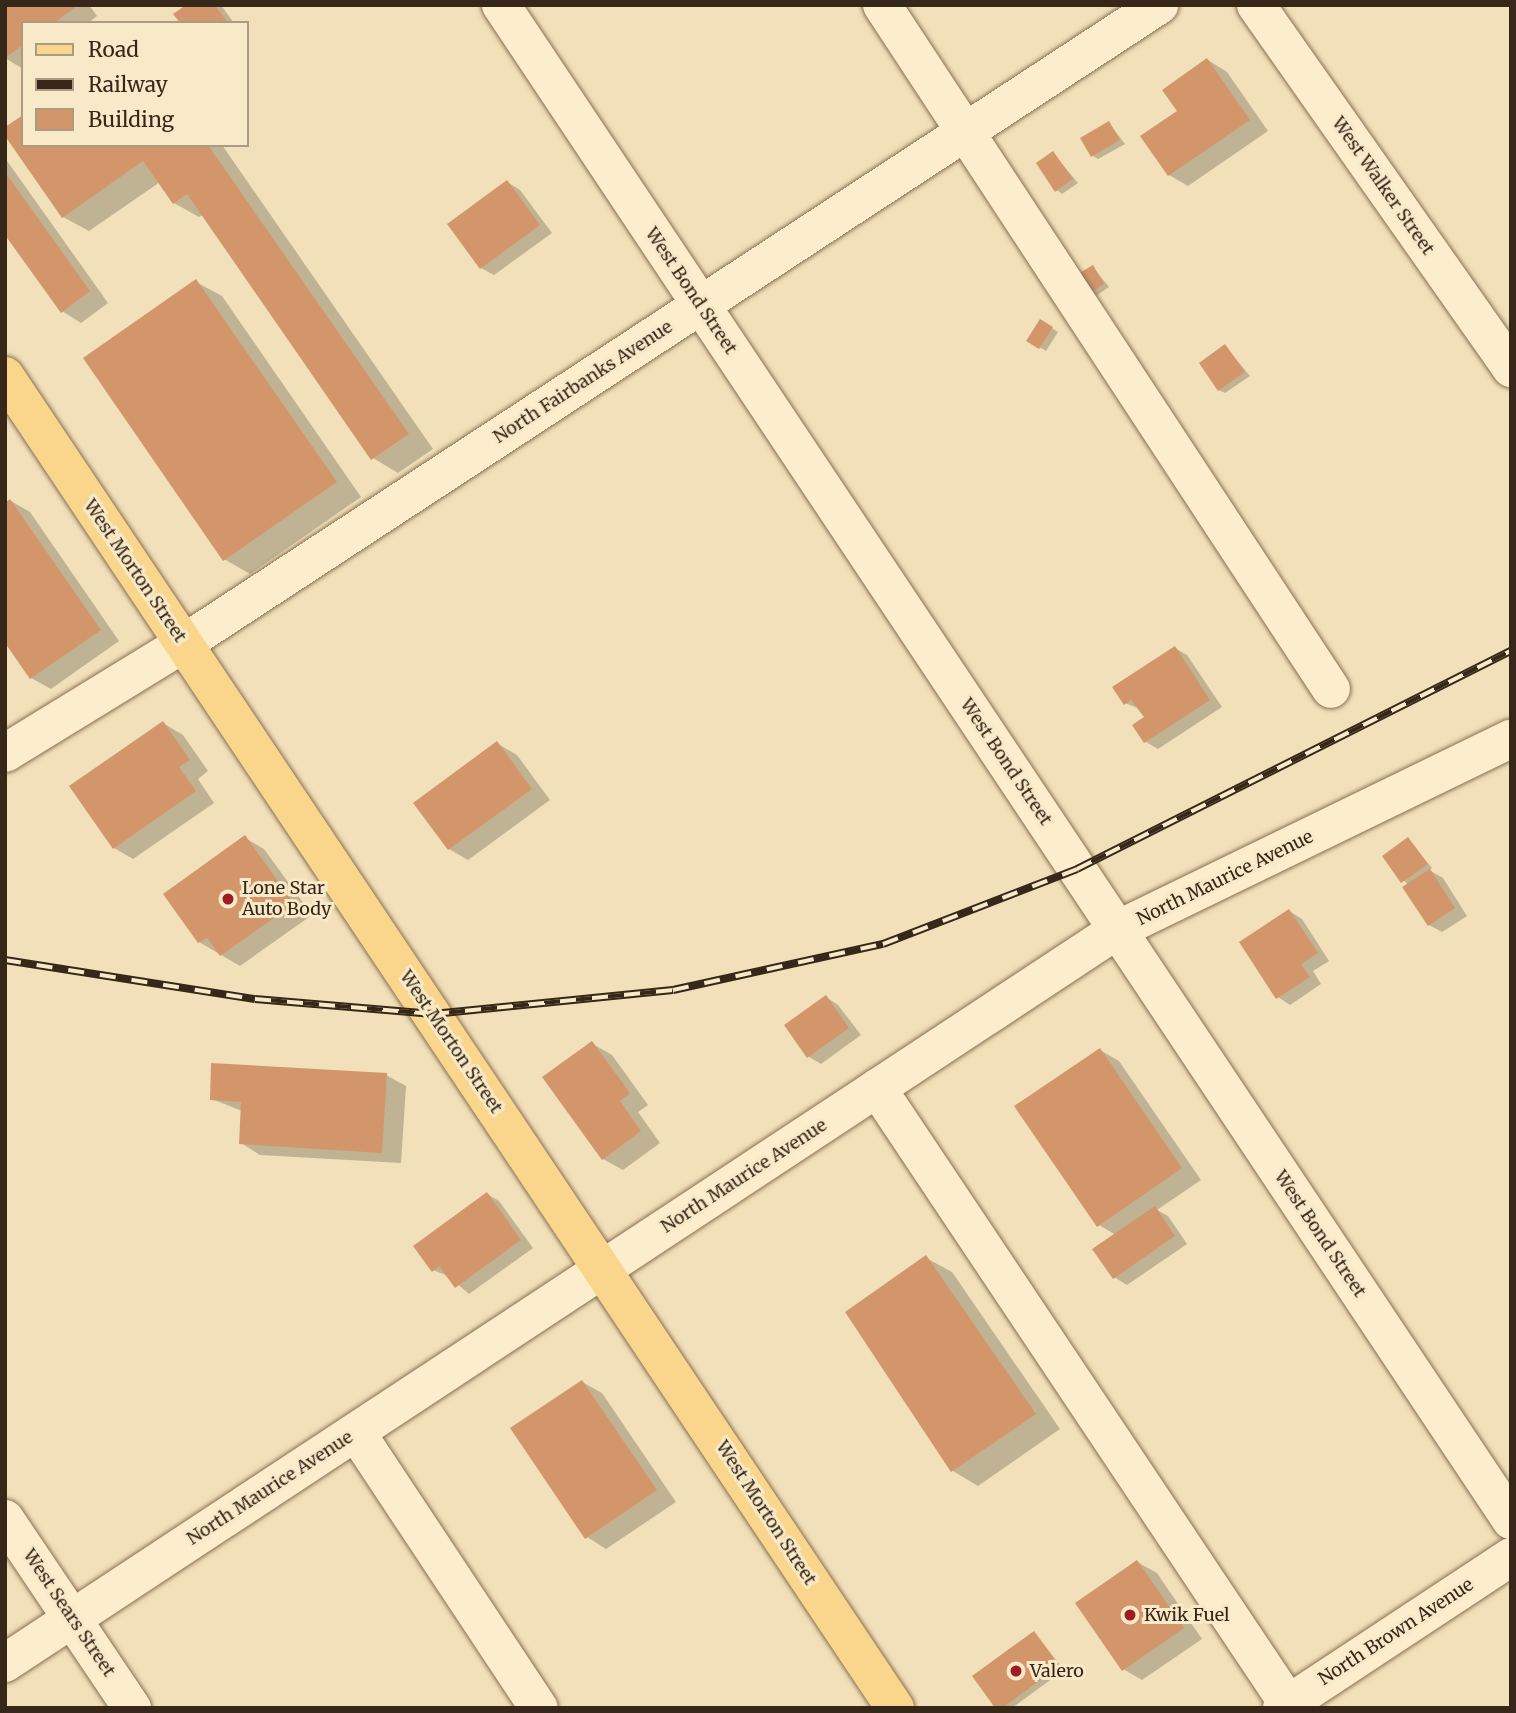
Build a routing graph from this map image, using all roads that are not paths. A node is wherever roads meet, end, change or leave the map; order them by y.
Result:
1 (501, 5) edge
2 (882, 5) edge
3 (1159, 5) edge
4 (1256, 5) edge
5 (967, 131) junction
6 (701, 305) junction
7 (1511, 368) edge
8 (5, 376) edge
9 (183, 644) junction
10 (1331, 689) dead end
11 (1511, 739) edge
12 (5, 753) edge
13 (1117, 930) junction
14 (877, 1088) junction
15 (604, 1268) junction
16 (356, 1432) junction
17 (5, 1519) edge
18 (1511, 1520) edge
19 (1511, 1557) edge
20 (72, 1619) junction
21 (5, 1663) edge
22 (1287, 1706) edge
23 (132, 1708) edge
24 (539, 1708) edge
25 (895, 1708) edge

1 - 6 street, West Bond Street
2 - 5 street
3 - 5 street, North Fairbanks Avenue
4 - 7 street, West Walker Street
5 - 6 street, North Fairbanks Avenue
5 - 10 street
6 - 9 street, North Fairbanks Avenue
6 - 13 street, West Bond Street
8 - 9 main road, West Morton Street
9 - 12 street, North Fairbanks Avenue
9 - 15 main road, West Morton Street
11 - 13 street, North Maurice Avenue
13 - 14 street, North Maurice Avenue
13 - 18 street, West Bond Street
14 - 15 street, North Maurice Avenue
14 - 22 street
15 - 16 street, North Maurice Avenue
15 - 25 main road, West Morton Street
16 - 20 street, North Maurice Avenue
16 - 24 street
17 - 20 street, West Sears Street
19 - 22 street, North Brown Avenue
20 - 21 street, North Maurice Avenue
20 - 23 street, West Sears Street

